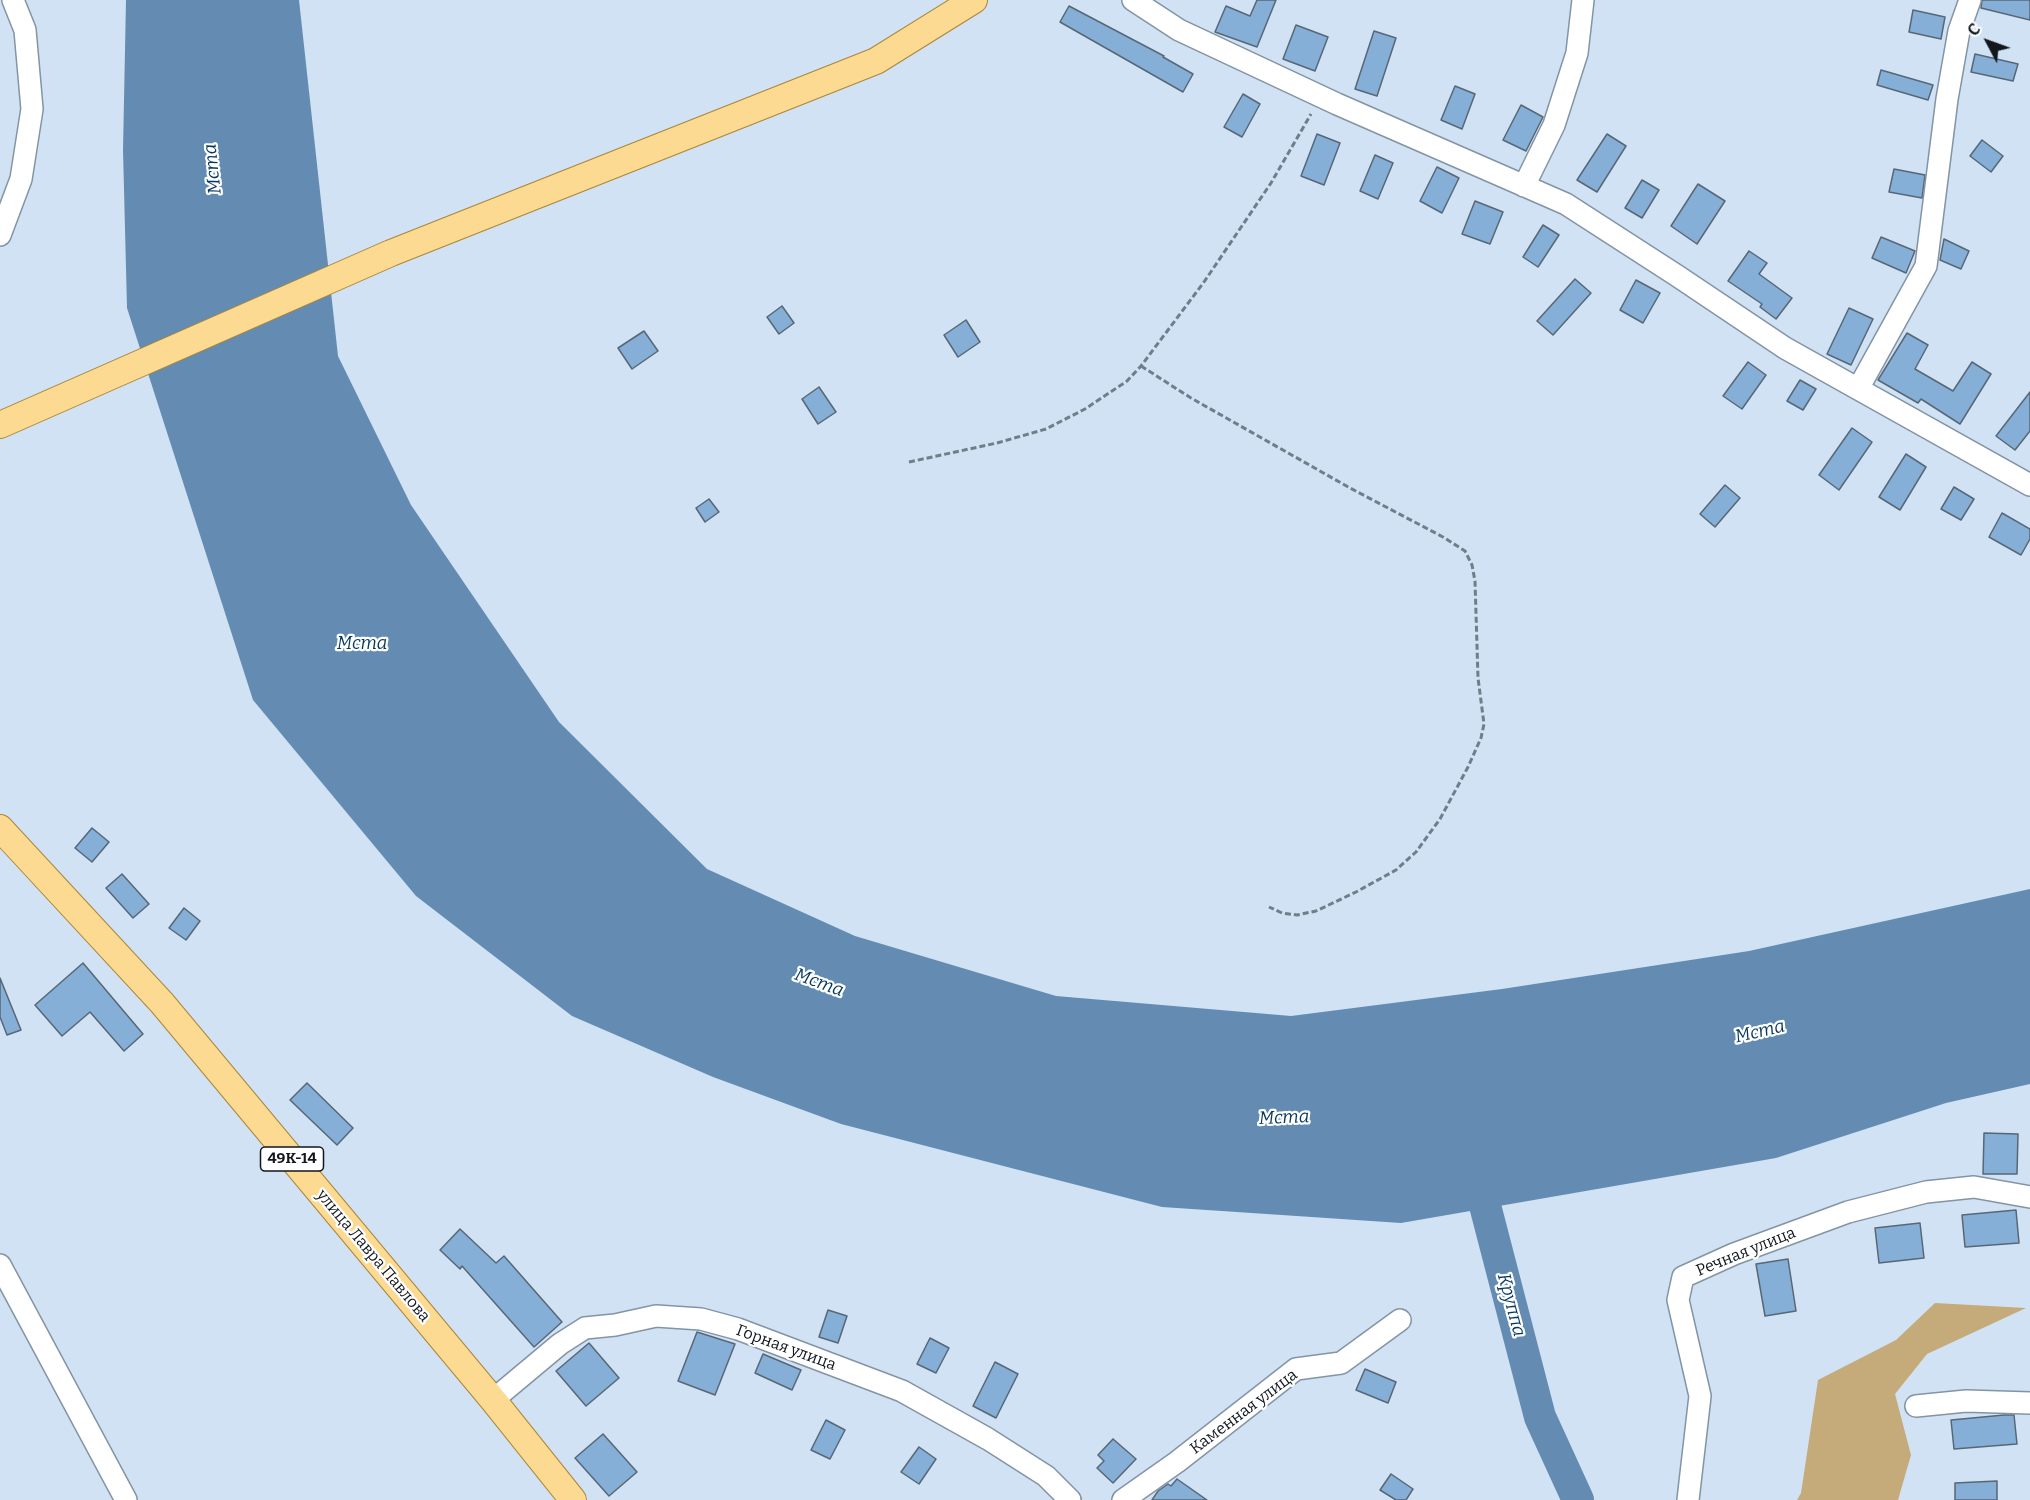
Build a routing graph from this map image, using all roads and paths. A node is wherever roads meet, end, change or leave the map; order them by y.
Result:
1 (13, 0) edge
2 (974, 0) edge
3 (1133, 0) edge
4 (1583, 0) edge
5 (1970, 0) edge
6 (1321, 97) junction
7 (1524, 186) junction
8 (0, 234) edge
9 (1141, 366) junction
10 (1858, 388) junction
11 (0, 425) edge
12 (909, 462) dead end
13 (2030, 485) edge
14 (0, 828) edge
15 (1269, 907) dead end
16 (2030, 1197) edge
17 (0, 1265) edge
18 (1400, 1320) dead end
19 (493, 1400) junction
20 (2030, 1403) edge
21 (1916, 1406) dead end
22 (126, 1500) edge
23 (573, 1500) edge
24 (1070, 1500) edge
25 (1123, 1500) edge
26 (1688, 1500) edge

1 - 8 street
2 - 11 main road
3 - 6 street
4 - 7 street
5 - 10 street
6 - 7 street
6 - 9 path
7 - 10 street
9 - 12 path
9 - 15 path
10 - 13 street
14 - 19 main road, улица Лавра Павлова / 49К-14
16 - 26 street, Речная улица
17 - 22 street
18 - 25 street, Каменная улица
19 - 23 main road, улица Лавра Павлова / 49К-14
19 - 24 street, Горная улица
20 - 21 street

